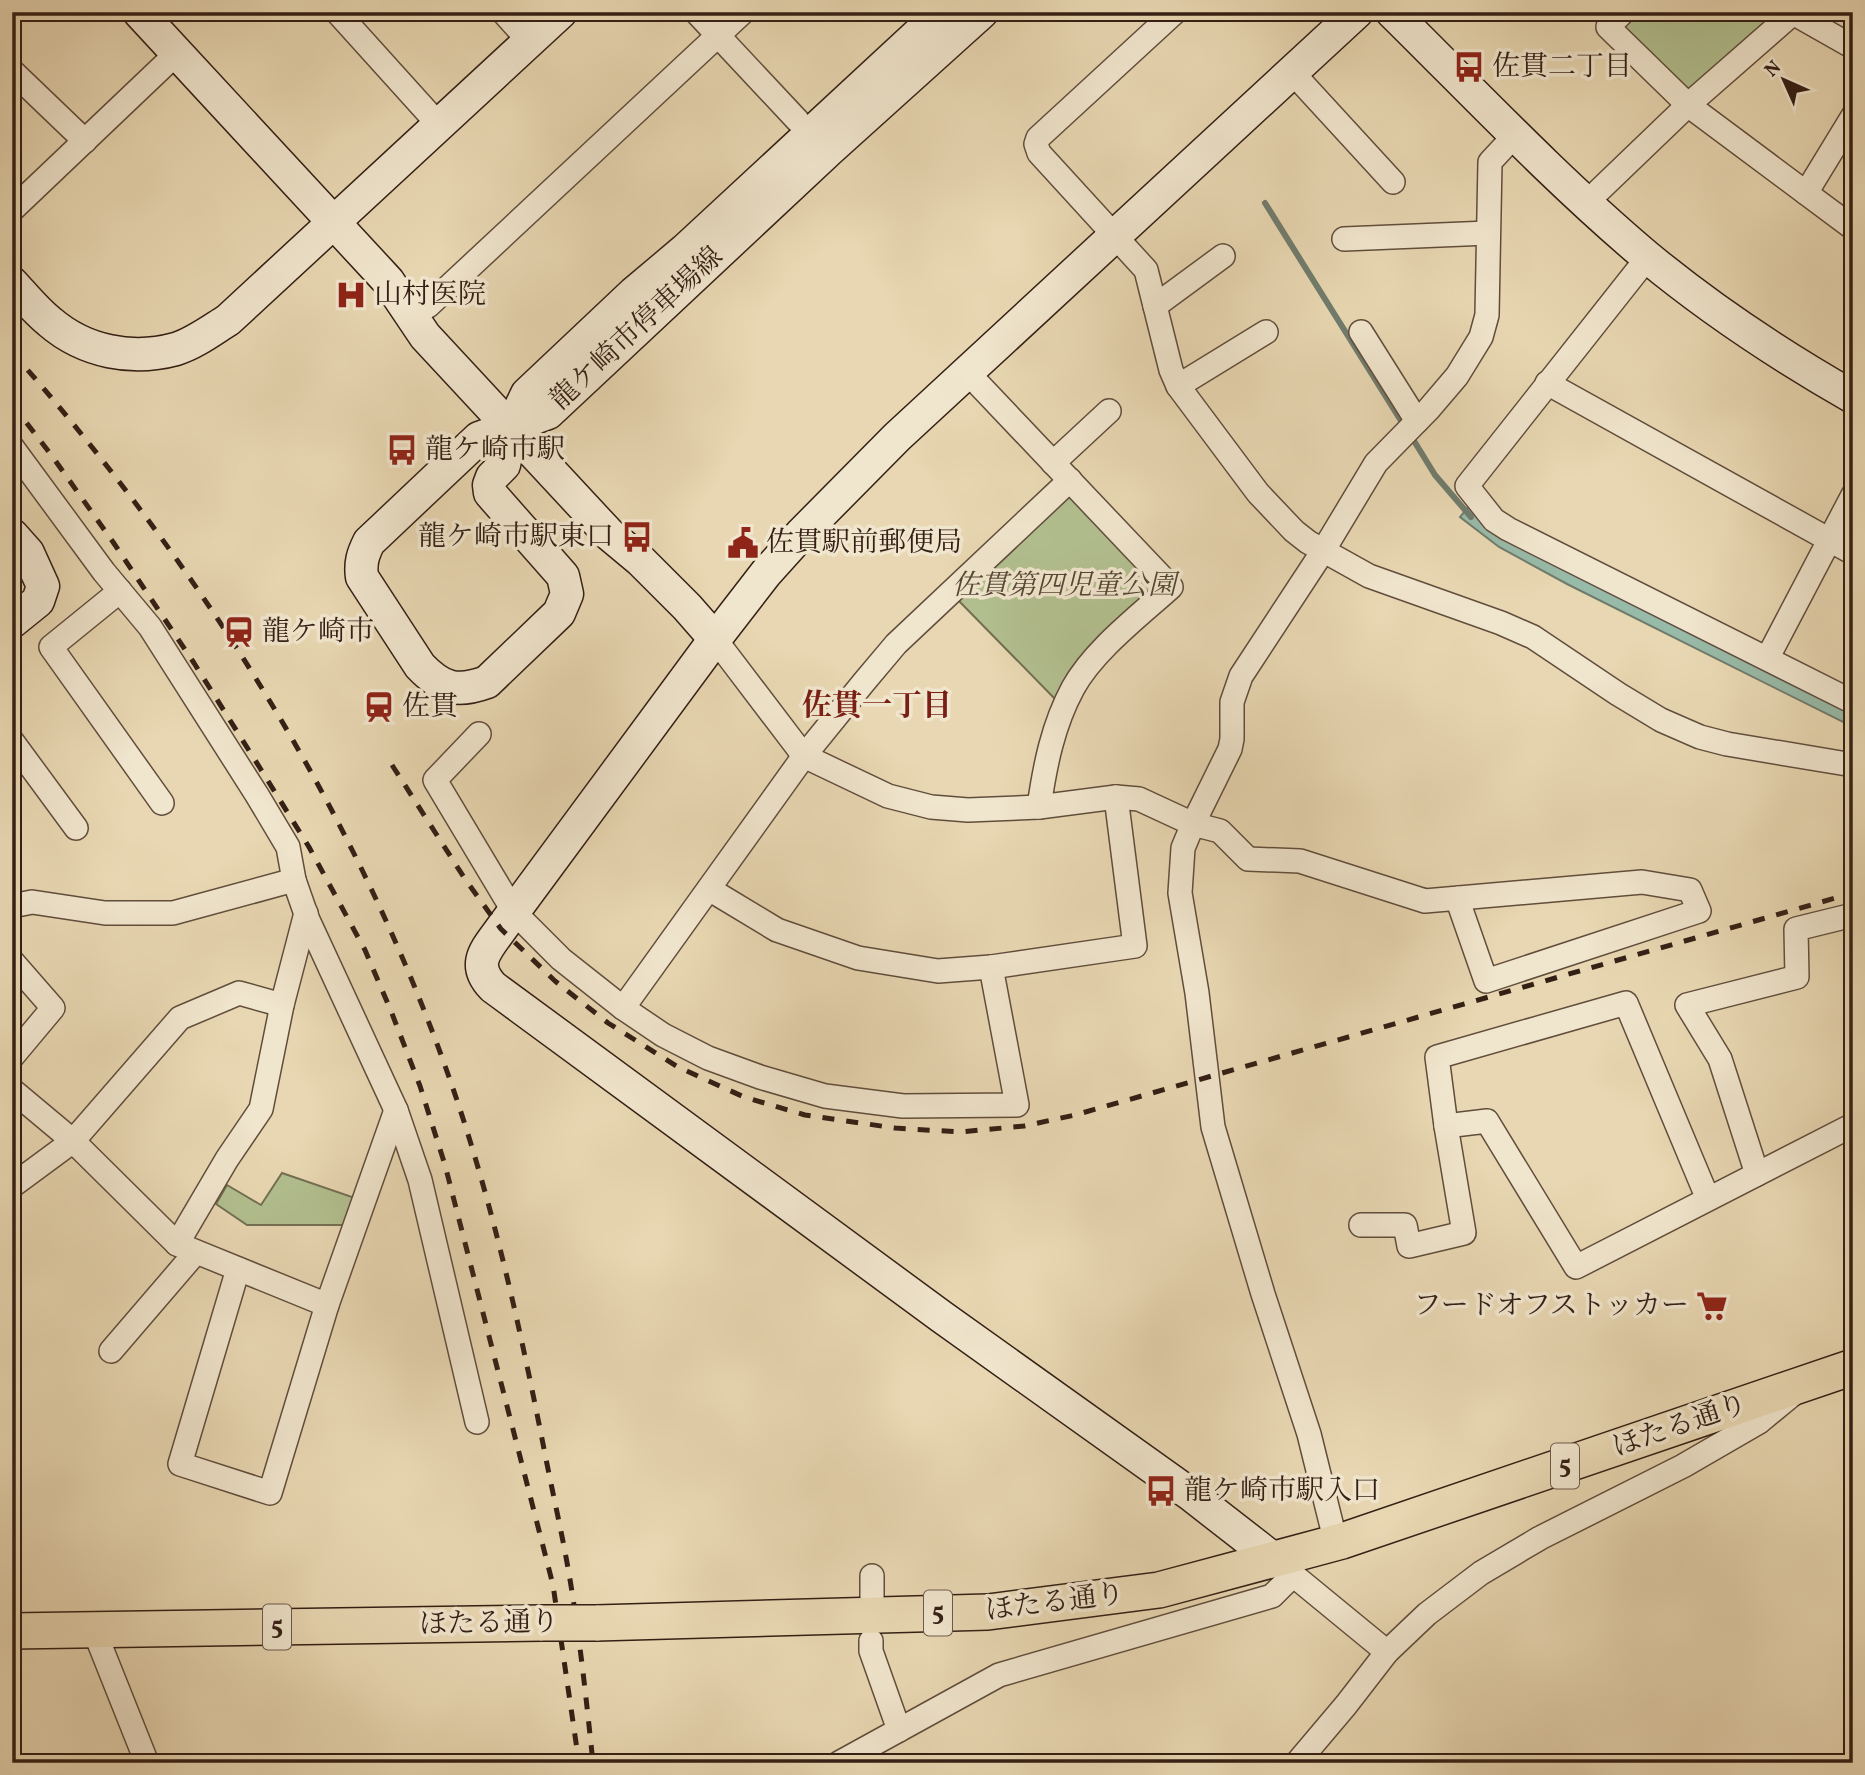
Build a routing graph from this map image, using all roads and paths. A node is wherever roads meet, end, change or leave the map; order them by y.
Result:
1 (139, 12) edge
2 (337, 12) edge
3 (503, 12) edge
4 (562, 12) edge
5 (696, 12) edge
6 (743, 12) edge
7 (943, 12) edge
8 (982, 12) edge
9 (1175, 12) edge
10 (1357, 12) edge
11 (1392, 12) edge
12 (1608, 17) edge
13 (718, 36) junction
14 (530, 42) junction
15 (1853, 47) edge
16 (177, 53) junction
17 (12, 71) edge
18 (1292, 72) junction
19 (1688, 105) junction
20 (1853, 116) edge
21 (798, 121) dead end
22 (439, 125) junction
23 (1516, 134) junction
24 (85, 141) junction
25 (1393, 182) dead end
26 (1805, 193) junction
27 (1586, 203) junction
28 (12, 210) edge
29 (334, 224) junction
30 (1853, 228) edge
31 (1488, 233) junction
32 (1115, 234) junction
33 (1344, 239) dead end
34 (1223, 256) dead end
35 (1648, 257) junction
36 (12, 283) edge
37 (12, 295) edge
38 (428, 306) dead end
39 (1155, 306) junction
40 (48, 321) junction
41 (1266, 332) dead end
42 (1361, 332) dead end
43 (967, 372) junction
44 (1547, 383) junction
45 (1178, 386) junction
46 (1853, 397) edge
47 (1109, 411) dead end
48 (1417, 421) junction
49 (511, 427) junction
50 (12, 447) edge
51 (1053, 463) junction
52 (1070, 480) junction
53 (1853, 495) edge
54 (12, 535) edge
55 (1828, 540) junction
56 (1323, 551) junction
57 (1853, 553) edge
58 (120, 591) junction
59 (12, 622) edge
60 (715, 639) junction
61 (1768, 657) junction
62 (1853, 702) edge
63 (479, 734) dead end
64 (12, 741) edge
65 (804, 756) junction
66 (1853, 765) edge
67 (1116, 797) junction
68 (162, 803) dead end
69 (1039, 807) junction
70 (1193, 824) junction
71 (76, 828) dead end
72 (294, 880) junction
73 (709, 889) junction
74 (1457, 898) junction
75 (12, 906) edge
76 (514, 912) junction
77 (306, 913) junction
78 (1853, 915) edge
79 (12, 961) edge
80 (991, 967) junction
81 (282, 1005) junction
82 (623, 1008) junction
83 (12, 1057) edge
84 (12, 1090) edge
85 (396, 1110) junction
86 (1853, 1125) edge
87 (1446, 1126) junction
88 (73, 1141) junction
89 (1757, 1174) junction
90 (12, 1186) edge
91 (1708, 1199) junction
92 (1361, 1224) dead end
93 (187, 1248) junction
94 (238, 1269) junction
95 (327, 1305) junction
96 (110, 1350) dead end
97 (1853, 1367) edge
98 (1804, 1383) junction
99 (477, 1422) dead end
100 (1336, 1543) junction
101 (1284, 1568) junction
102 (872, 1576) dead end
103 (872, 1600) dead end
104 (94, 1630) junction
105 (12, 1631) edge
106 (871, 1642) dead end
107 (1387, 1652) junction
108 (899, 1730) junction
109 (147, 1763) edge
110 (839, 1763) edge
111 (1297, 1763) edge

1 - 16 street
2 - 22 street
3 - 14 street
4 - 14 street
5 - 13 street
6 - 13 street
7 - 49 street, 龍ケ崎市停車場線
8 - 49 street, 龍ケ崎市停車場線
9 - 32 street
10 - 18 street
11 - 23 street
12 - 19 street
13 - 21 street
13 - 38 street
14 - 22 street
15 - 19 street
16 - 24 street
16 - 29 street
17 - 24 street
18 - 25 street
18 - 32 street
19 - 26 street
19 - 27 street
20 - 26 street
22 - 29 street
23 - 27 street
23 - 31 street
24 - 28 street
26 - 30 street
27 - 35 street
29 - 40 street
29 - 49 street
31 - 33 street
31 - 48 street
32 - 39 street
32 - 43 street
34 - 39 street
35 - 44 street
35 - 46 street
36 - 40 street
37 - 40 street
39 - 45 street
41 - 45 street
42 - 48 street
43 - 51 street
43 - 60 street
44 - 55 street
44 - 61 street
45 - 56 street
47 - 51 street
48 - 56 street
49 - 49 street
49 - 60 street
50 - 58 street
51 - 52 street
52 - 65 street
52 - 69 street
53 - 55 street
54 - 59 street
55 - 57 street
55 - 61 street
56 - 66 street
56 - 70 street
58 - 68 street
58 - 72 street
60 - 65 street
60 - 76 street
61 - 62 street
63 - 76 street
64 - 71 street
65 - 69 street
65 - 73 street
67 - 69 street
67 - 70 street
67 - 80 street
70 - 74 street
70 - 100 street
72 - 75 street
72 - 77 street
73 - 80 street
73 - 82 street
74 - 74 street
76 - 82 street
76 - 101 street
77 - 81 street
77 - 85 street
78 - 89 street
79 - 83 street
80 - 82 street
81 - 88 street
81 - 93 street
84 - 88 street
85 - 95 street
85 - 99 street
86 - 89 street
87 - 91 street
87 - 91 street
87 - 92 street
88 - 90 street
88 - 93 street
89 - 91 street
93 - 94 street
93 - 96 street
94 - 95 street
94 - 95 street
97 - 98 main road, ほたる通り / 5
98 - 100 main road, ほたる通り / 5
98 - 107 street
100 - 101 main road, ほたる通り / 5
101 - 104 main road, ほたる通り / 5, bridge
101 - 107 street
101 - 108 street
102 - 103 street
104 - 105 main road, ほたる通り / 5
104 - 109 street
106 - 108 street
107 - 111 street
108 - 110 street

